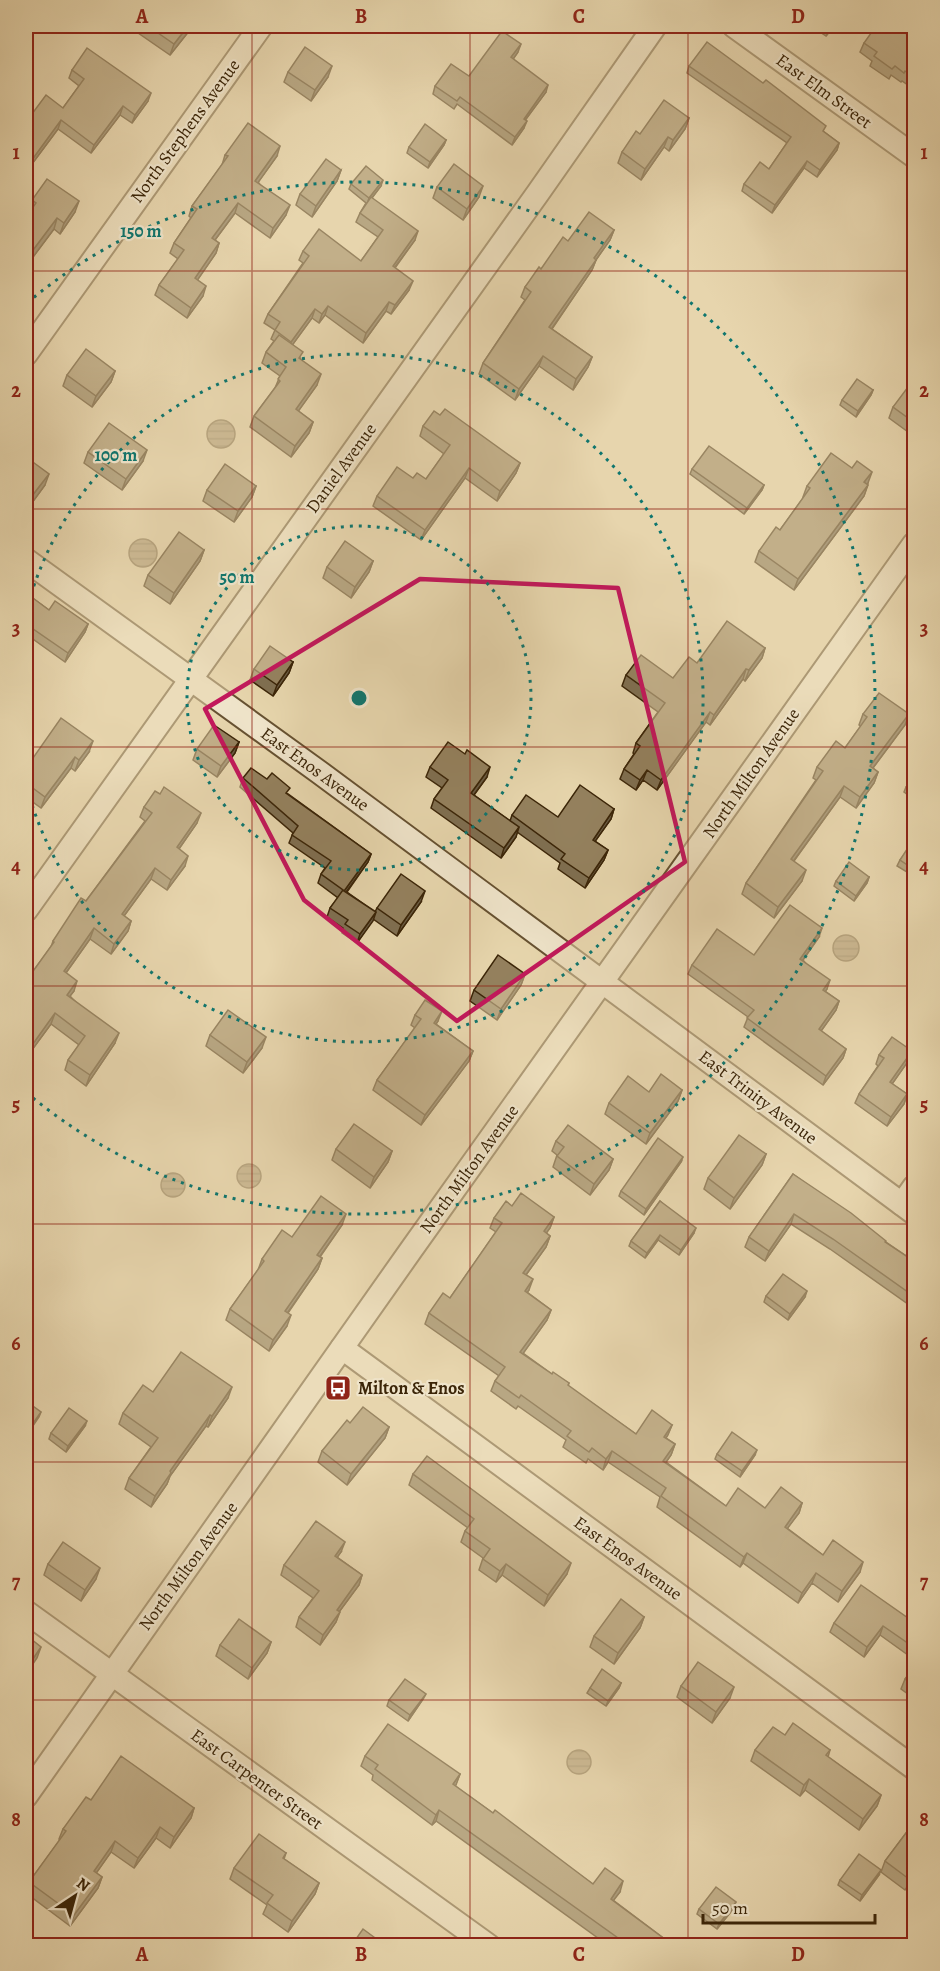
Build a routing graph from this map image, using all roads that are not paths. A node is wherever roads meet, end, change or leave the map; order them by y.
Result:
1 (261, 26) edge
2 (655, 26) edge
3 (734, 26) edge
4 (915, 156) edge
5 (26, 354) edge
6 (915, 544) edge
7 (26, 560) edge
8 (190, 679) junction
9 (26, 910) edge
10 (603, 982) junction
11 (910, 1201) edge
12 (342, 1348) junction
13 (26, 1612) edge
14 (111, 1674) junction
15 (915, 1768) edge
16 (26, 1796) edge
17 (489, 1946) edge

1 - 5 street, North Stephens Avenue
2 - 8 street, Daniel Avenue
3 - 4 street, East Elm Street
6 - 10 street, North Milton Avenue
7 - 8 street, East Enos Avenue
8 - 9 street, Daniel Avenue
8 - 10 street, East Enos Avenue
10 - 11 street, East Trinity Avenue
10 - 12 street, North Milton Avenue
12 - 14 street, North Milton Avenue
12 - 15 street, East Enos Avenue
13 - 14 street, East Carpenter Street
14 - 16 street, North Milton Avenue
14 - 17 street, East Carpenter Street

